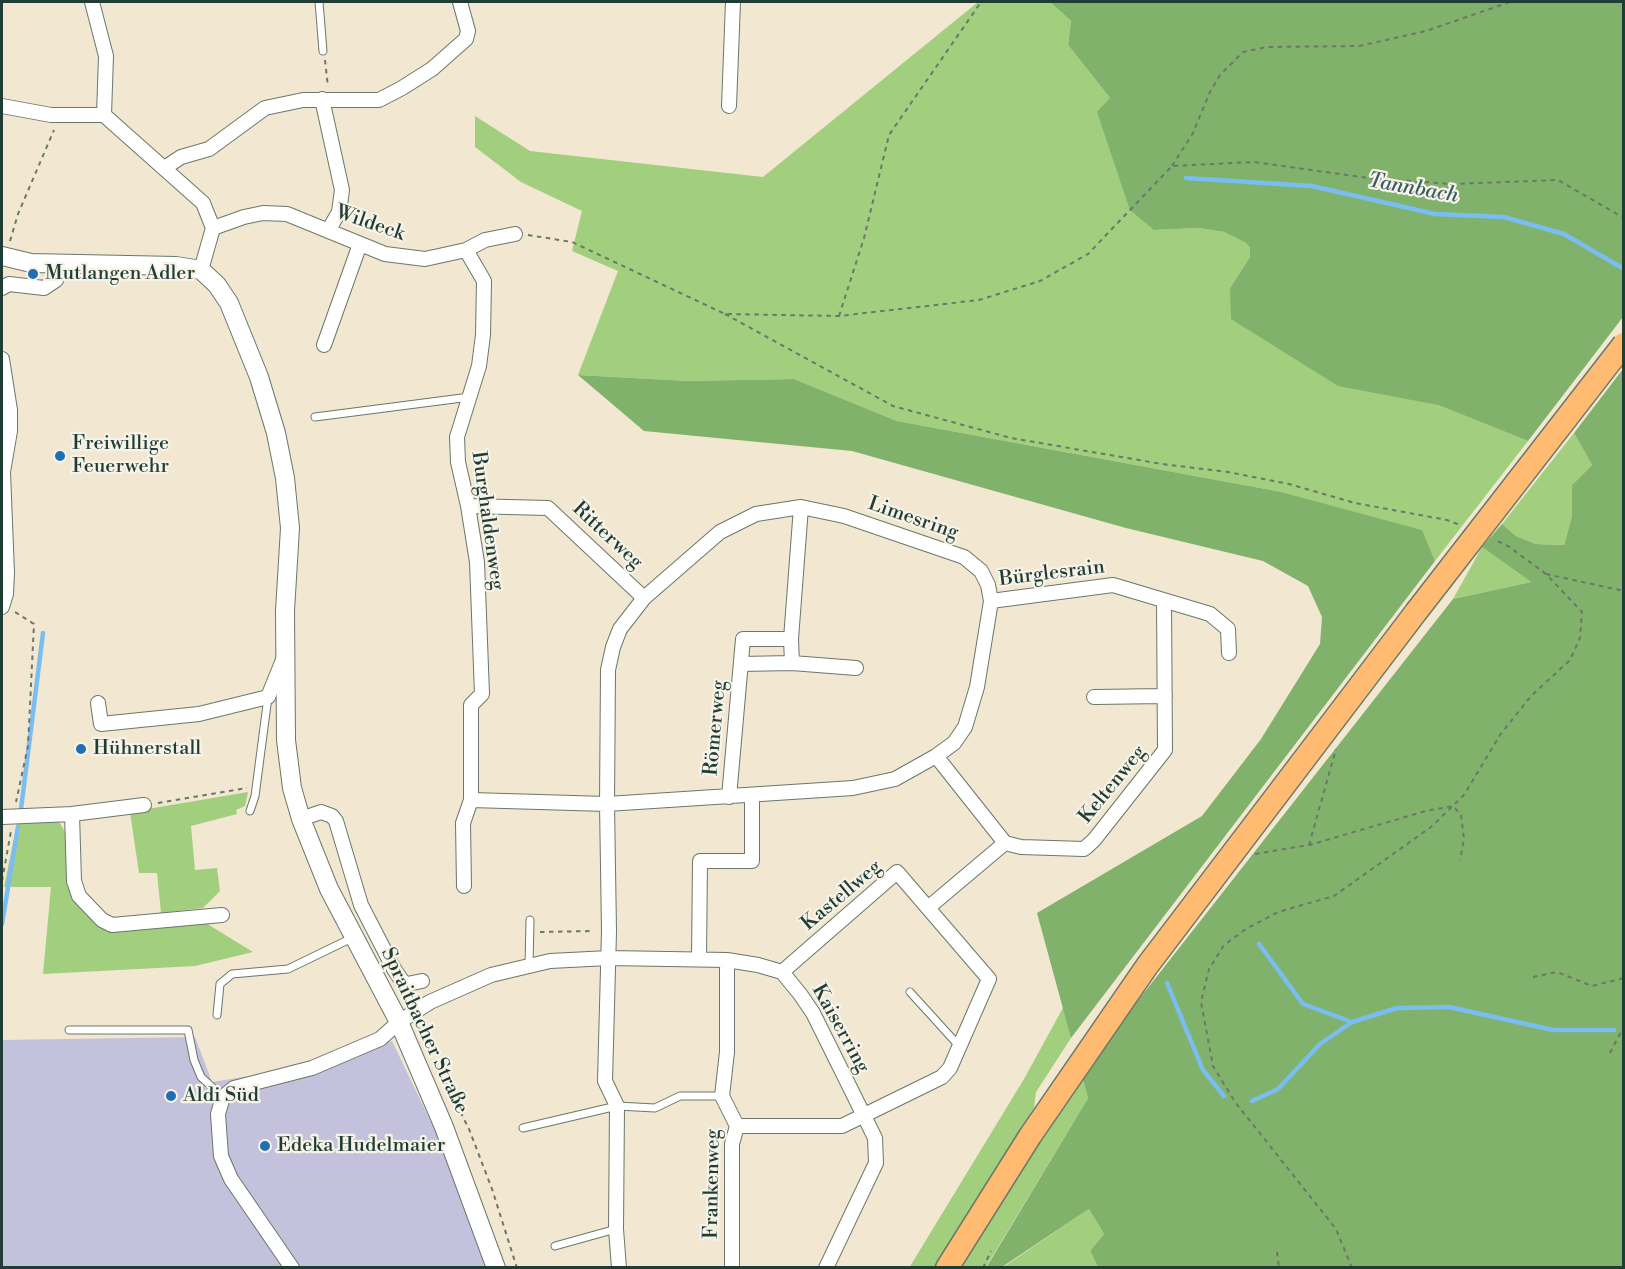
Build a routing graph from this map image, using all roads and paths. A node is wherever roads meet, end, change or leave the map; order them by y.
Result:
1 (92, 2) edge
2 (319, 2) edge
3 (460, 2) edge
4 (733, 2) edge
5 (981, 2) edge
6 (1510, 2) edge
7 (323, 51) joint
8 (326, 99) junction
9 (2, 106) edge
10 (729, 106) dead end
11 (51, 115) junction
12 (104, 115) junction
13 (1172, 166) junction
14 (166, 167) junction
15 (1623, 216) edge
16 (213, 228) junction
17 (328, 231) junction
18 (515, 234) joint
19 (360, 244) junction
20 (5, 250) edge
21 (466, 250) junction
22 (57, 263) junction
23 (201, 270) junction
24 (2, 288) edge
25 (725, 314) junction
26 (838, 316) junction
27 (1623, 344) edge
28 (324, 345) dead end
29 (2, 359) edge
30 (470, 397) junction
31 (315, 417) dead end
32 (468, 506) junction
33 (801, 507) junction
34 (1468, 528) dead end
35 (1488, 537) dead end
36 (1546, 574) junction
37 (1623, 591) edge
38 (644, 598) junction
39 (991, 601) junction
40 (1164, 601) junction
41 (2, 606) edge
42 (791, 639) junction
43 (1229, 653) dead end
44 (285, 656) junction
45 (741, 663) junction
46 (792, 663) junction
47 (856, 668) dead end
48 (1165, 696) junction
49 (268, 697) junction
50 (1094, 697) dead end
51 (98, 703) dead end
52 (1337, 744) dead end
53 (936, 756) junction
54 (256, 787) junction
55 (752, 795) junction
56 (729, 797) junction
57 (471, 800) junction
58 (607, 804) junction
59 (144, 805) joint
60 (1453, 806) junction
61 (250, 811) dead end
62 (72, 814) junction
63 (7, 818) edge
64 (301, 819) junction
65 (1005, 843) junction
66 (1309, 845) junction
67 (1249, 856) dead end
68 (1460, 860) dead end
69 (2, 882) edge
70 (464, 886) dead end
71 (929, 907) junction
72 (222, 915) dead end
73 (530, 920) dead end
74 (609, 931) junction
75 (530, 932) junction
76 (354, 938) junction
77 (609, 958) junction
78 (699, 959) junction
79 (727, 960) junction
80 (529, 966) junction
81 (782, 972) junction
82 (1533, 977) dead end
83 (1623, 978) edge
84 (422, 981) dead end
85 (910, 992) dead end
86 (217, 1015) dead end
87 (399, 1022) junction
88 (1623, 1026) edge
89 (69, 1030) dead end
90 (960, 1047) junction
91 (1610, 1053) dead end
92 (434, 1061) dead end
93 (722, 1096) junction
94 (223, 1097) junction
95 (617, 1106) junction
96 (863, 1114) junction
97 (737, 1126) junction
98 (523, 1128) dead end
99 (616, 1229) junction
100 (555, 1246) dead end
101 (991, 1251) dead end
102 (1277, 1252) dead end
103 (292, 1268) edge
104 (496, 1268) edge
105 (517, 1268) edge
106 (620, 1268) edge
107 (732, 1268) edge
108 (826, 1268) edge
109 (947, 1268) edge
110 (983, 1268) edge
111 (1279, 1268) edge
112 (1352, 1268) edge

1 - 12 street
2 - 7 lane
3 - 8 street
4 - 10 street
5 - 26 path
6 - 13 path
7 - 8 path
8 - 14 street
8 - 17 street
9 - 11 street
11 - 12 street
11 - 20 path
12 - 14 street
13 - 15 path
13 - 26 path
14 - 16 street
16 - 17 street, Wildeck
16 - 23 street
17 - 19 street, Wildeck
18 - 21 street, Wildeck
18 - 25 path
19 - 21 street, Wildeck
19 - 28 street
20 - 22 street
21 - 30 street, Burghaldenweg
22 - 23 street
22 - 24 street
23 - 44 street, Spraitbacher Straße
25 - 26 path
25 - 34 path
27 - 109 main road, bridge
29 - 41 street
30 - 31 lane
30 - 32 street, Burghaldenweg
32 - 38 street, Ritterweg
32 - 57 street, Burghaldenweg
33 - 38 street, Limesring
33 - 39 street, Limesring
33 - 42 street
35 - 36 path
36 - 37 path
36 - 60 path
38 - 58 street, Limesring
39 - 40 street, Bürglesrain
39 - 53 street, Limesring
40 - 43 street, Bürglesrain
40 - 48 street, Keltenweg
41 - 63 path
42 - 45 street, Römerweg
42 - 46 street
44 - 49 street, Spraitbacher Straße
44 - 64 street, Spraitbacher Straße
45 - 46 street, Römerweg
45 - 56 street, Römerweg
46 - 47 street, Römerweg
48 - 50 street
48 - 65 street, Keltenweg
49 - 51 street
49 - 54 lane
52 - 66 path
53 - 55 street, Limesring
53 - 65 street
54 - 59 path
54 - 61 lane
55 - 56 street, Limesring
55 - 78 street
56 - 58 street, Limesring
57 - 58 street
57 - 70 street, Burghaldenweg
58 - 74 street, Limesring
59 - 62 street
60 - 66 path
60 - 68 path
60 - 112 path
62 - 63 street
62 - 72 street
63 - 69 path
64 - 76 street, Spraitbacher Straße
64 - 84 street, Spraitbacher Straße
65 - 71 street
66 - 67 path
71 - 81 street, Kastellweg
71 - 90 street
73 - 75 lane
74 - 75 path
74 - 77 street, Limesring
75 - 80 lane
76 - 86 lane
76 - 87 street, Spraitbacher Straße
77 - 78 street
77 - 80 street
77 - 95 street
78 - 79 street
79 - 81 street
79 - 93 street
80 - 87 street
81 - 96 street, Kaiserring
82 - 83 path
85 - 90 lane
87 - 94 street
87 - 104 street, Spraitbacher Straße
88 - 91 path
89 - 94 lane
90 - 96 street
92 - 105 path
93 - 95 lane
93 - 97 street, Frankenweg
94 - 103 street
95 - 98 lane
95 - 99 street
96 - 97 street
96 - 108 street, Kaiserring
97 - 107 street, Frankenweg
99 - 100 lane
99 - 106 street
101 - 110 path
102 - 111 path

